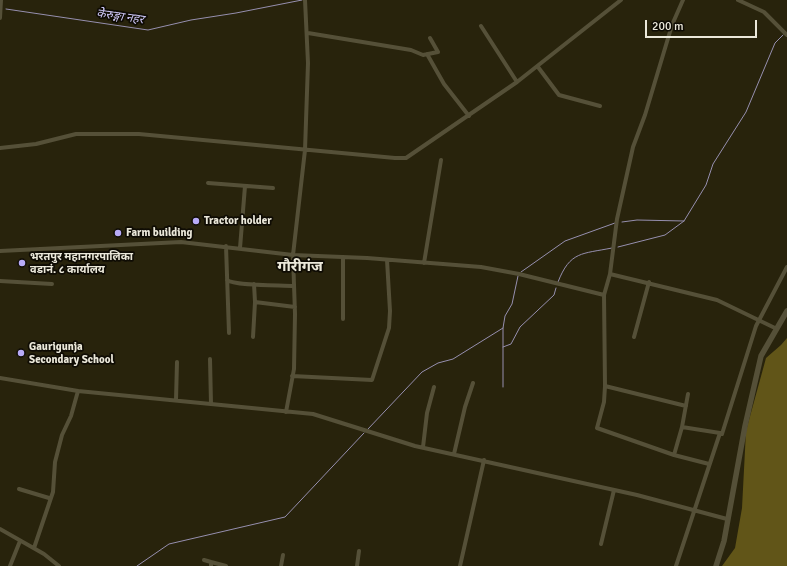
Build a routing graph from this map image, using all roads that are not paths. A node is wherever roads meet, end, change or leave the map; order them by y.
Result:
1 (305, 0) edge
2 (621, 0) edge
3 (683, 0) edge
4 (738, 0) edge
5 (1, 2) edge
6 (0, 18) edge
7 (481, 26) dead end
8 (308, 33) junction
9 (787, 35) edge
10 (430, 38) dead end
11 (427, 54) junction
12 (538, 67) junction
13 (517, 82) junction
14 (600, 106) dead end
15 (469, 116) junction
16 (0, 148) edge
17 (305, 150) junction
18 (441, 160) dead end
19 (208, 183) dead end
20 (245, 186) junction
21 (273, 188) dead end
22 (226, 246) junction
23 (240, 248) junction
24 (0, 251) edge
25 (293, 255) junction
26 (343, 257) junction
27 (387, 260) junction
28 (424, 263) junction
29 (787, 268) edge
30 (610, 274) junction
31 (227, 280) junction
32 (0, 281) edge
33 (649, 282) junction
34 (52, 284) dead end
35 (254, 284) junction
36 (294, 286) junction
37 (604, 295) junction
38 (255, 302) junction
39 (295, 307) junction
40 (787, 311) edge
41 (344, 319) dead end
42 (759, 320) junction
43 (777, 328) junction
44 (229, 333) dead end
45 (253, 337) dead end
46 (634, 337) dead end
47 (210, 359) dead end
48 (177, 362) dead end
49 (292, 376) junction
50 (0, 378) edge
51 (473, 383) dead end
52 (605, 386) junction
53 (434, 387) dead end
54 (78, 391) junction
55 (688, 394) dead end
56 (176, 400) junction
57 (210, 404) junction
58 (686, 406) junction
59 (286, 412) junction
60 (682, 427) junction
61 (720, 433) junction
62 (423, 447) junction
63 (454, 454) junction
64 (674, 455) junction
65 (484, 460) junction
66 (709, 464) junction
67 (19, 489) dead end
68 (614, 490) junction
69 (49, 498) junction
70 (695, 510) junction
71 (727, 519) junction
72 (0, 529) edge
73 (20, 541) junction
74 (601, 544) dead end
75 (34, 548) junction
76 (359, 551) dead end
77 (283, 555) dead end
78 (204, 560) dead end
79 (211, 564) edge
80 (10, 566) edge
81 (59, 566) edge
82 (226, 566) edge
83 (281, 566) edge
84 (358, 566) edge
85 (460, 566) edge
86 (676, 566) edge
87 (716, 566) edge

1 - 8 street
2 - 12 street
3 - 30 street
4 - 9 street
5 - 6 street
7 - 13 street
8 - 11 street
8 - 17 street
10 - 11 street
11 - 15 street
12 - 13 street
12 - 14 street
13 - 15 street
15 - 17 street
16 - 17 street
17 - 25 street
18 - 28 street
19 - 20 street
20 - 21 street
20 - 23 street
22 - 23 street
22 - 24 street
22 - 31 street
23 - 25 street
25 - 26 street
25 - 36 street
26 - 27 street
26 - 41 street
27 - 28 street
27 - 49 street
28 - 37 street
29 - 42 street
30 - 33 street
30 - 37 street
31 - 35 street
31 - 44 street
32 - 34 street
33 - 42 street
33 - 46 street
35 - 36 street
35 - 38 street
36 - 39 street
37 - 52 street
38 - 39 street
38 - 45 street
39 - 49 street
40 - 43 main road
42 - 43 street
42 - 61 street
43 - 71 main road
47 - 57 street
48 - 56 street
49 - 59 street
50 - 54 street
51 - 63 street
52 - 58 street
52 - 64 street
53 - 62 street
54 - 56 street
54 - 69 street
55 - 58 street
56 - 57 street
57 - 59 street
58 - 60 street
59 - 62 street
60 - 61 street
60 - 64 street
61 - 66 street
62 - 63 street
63 - 65 street
64 - 66 street
65 - 68 street
65 - 85 street
66 - 70 street
67 - 69 street
68 - 70 street
68 - 74 street
69 - 75 street
70 - 71 street
70 - 86 street
71 - 87 main road
72 - 73 street
73 - 75 street
73 - 80 street
75 - 81 street
76 - 84 street
77 - 83 street
78 - 79 street
79 - 82 street

